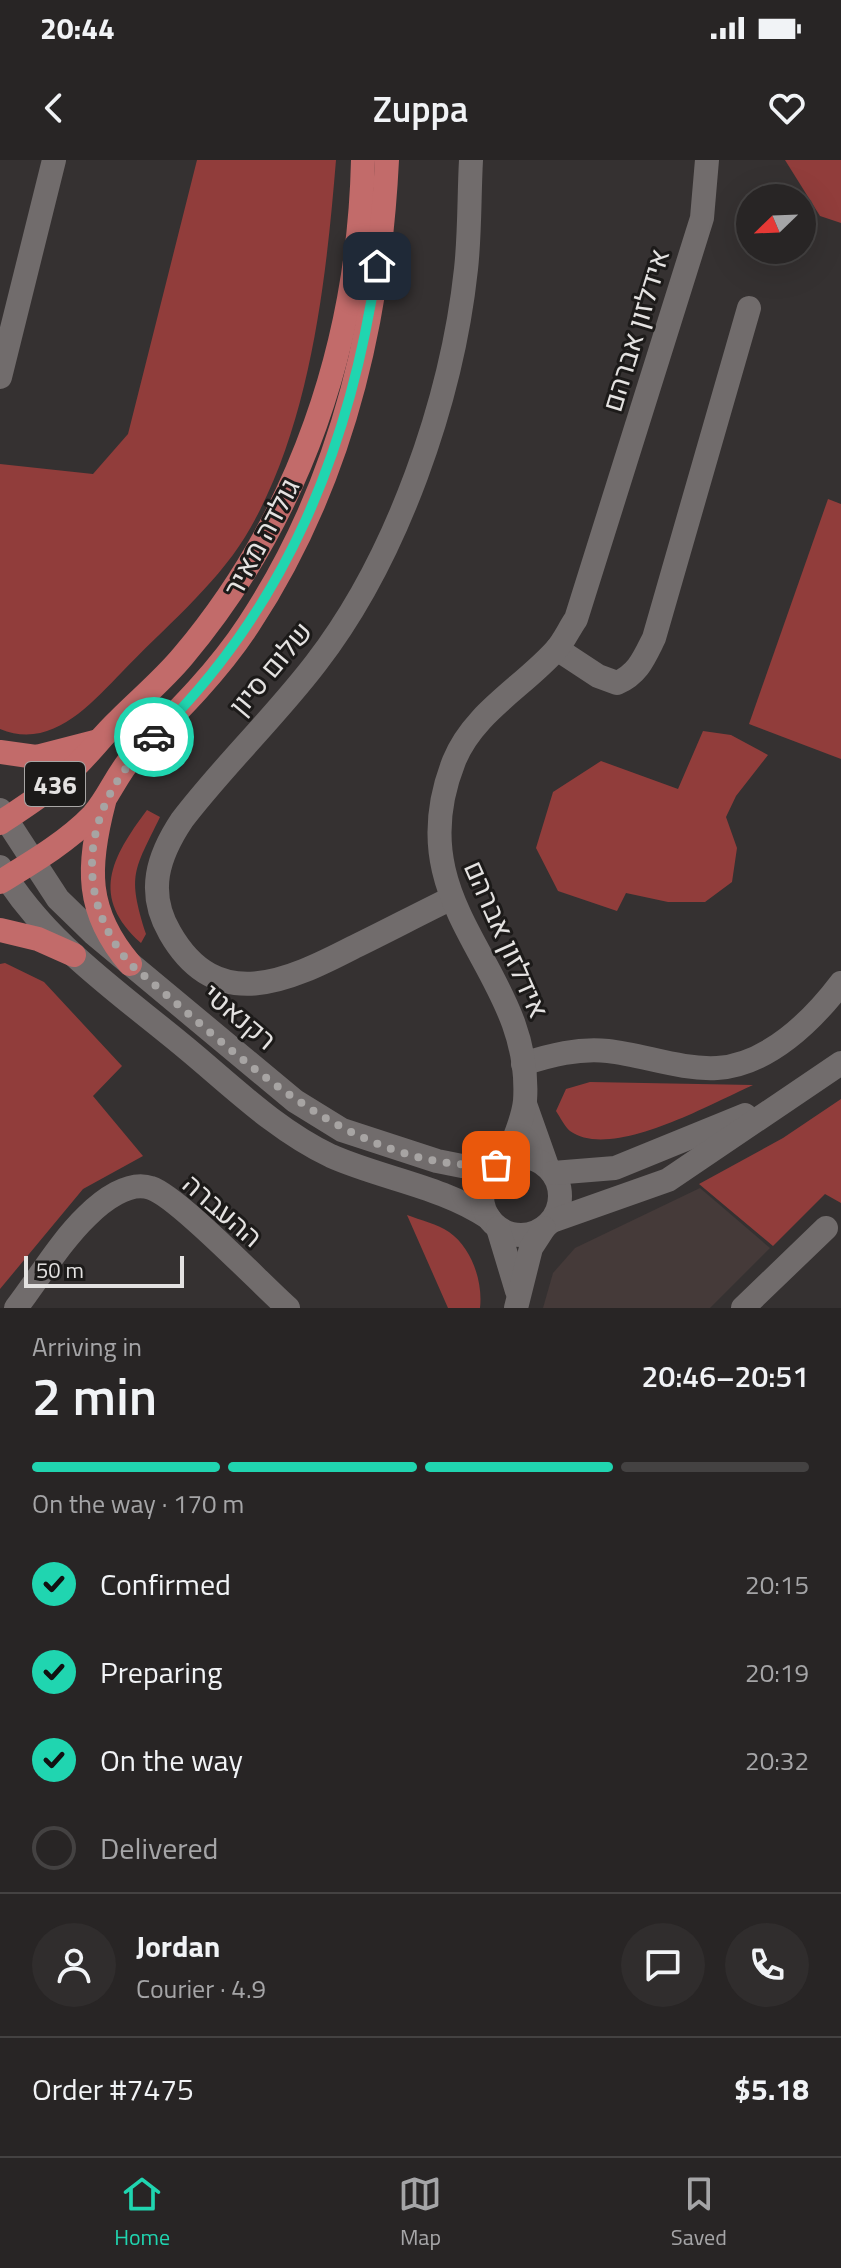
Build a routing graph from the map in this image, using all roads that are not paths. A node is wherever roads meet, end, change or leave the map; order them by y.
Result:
1 (54, 160) edge
2 (363, 160) edge
3 (387, 160) edge
4 (471, 160) edge
5 (707, 160) edge
6 (749, 308) dead end
7 (0, 377) edge
8 (557, 649) junction
9 (98, 741) junction
10 (0, 752) edge
11 (105, 799) junction
12 (2, 817) edge
13 (32, 862) junction
14 (2, 876) edge
15 (452, 898) junction
16 (0, 930) edge
17 (74, 955) junction
18 (130, 964) junction
19 (841, 983) edge
20 (841, 1063) edge
21 (523, 1064) junction
22 (808, 1084) junction
23 (525, 1104) junction
24 (501, 1162) junction
25 (550, 1169) junction
26 (493, 1223) junction
27 (548, 1224) junction
28 (826, 1228) dead end
29 (517, 1304) edge
30 (16, 1308) edge
31 (288, 1308) edge
32 (743, 1308) edge

1 - 7 street
2 - 9 main road, 436
3 - 11 main road, גולדה מאיר / 436
4 - 15 street, שלום סיון
5 - 8 street, אידלזון אברהם
6 - 8 street
8 - 15 street, אידלזון אברהם
9 - 10 main road
9 - 12 main road, 436
11 - 13 main road, גולדה מאיר / 436
11 - 18 main road
12 - 13 street, רקנאטי
13 - 14 main road, 436
13 - 18 street, רקנאטי
14 - 17 street
15 - 21 street, אידלזון אברהם
16 - 17 main road
17 - 26 street
18 - 24 street, רקנאטי
19 - 21 street
20 - 22 street
21 - 23 street, אידלזון אברהם
22 - 25 street
22 - 27 street
23 - 24 street
23 - 25 street
24 - 25 street
24 - 26 street
25 - 27 street
26 - 27 street
26 - 29 street
27 - 29 street
28 - 32 street
30 - 31 street, ההעברה

